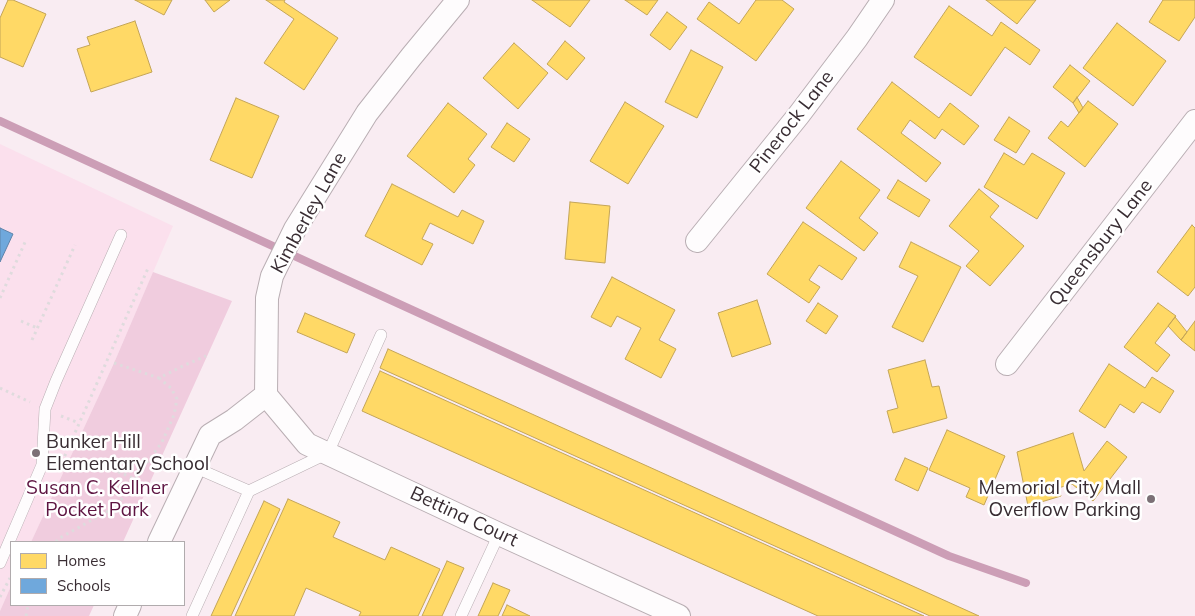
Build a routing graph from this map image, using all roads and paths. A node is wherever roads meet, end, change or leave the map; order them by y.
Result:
1 (458, 0) edge
2 (884, 0) edge
3 (1195, 121) edge
4 (120, 235) dead end
5 (26, 240) dead end
6 (697, 241) dead end
7 (75, 245) dead end
8 (148, 266) dead end
9 (0, 298) edge
10 (21, 321) dead end
11 (37, 328) junction
12 (381, 335) dead end
13 (32, 340) dead end
14 (206, 356) dead end
15 (114, 363) dead end
16 (1007, 364) dead end
17 (159, 378) junction
18 (0, 388) edge
19 (266, 395) junction
20 (33, 403) dead end
21 (60, 415) dead end
22 (79, 424) junction
23 (328, 453) junction
24 (60, 466) dead end
25 (194, 467) junction
26 (112, 468) dead end
27 (135, 479) junction
28 (249, 491) junction
29 (499, 534) junction
30 (57, 541) edge
31 (159, 541) edge
32 (0, 562) edge
33 (10, 577) edge
34 (0, 597) edge
35 (192, 616) edge
36 (461, 616) edge
37 (679, 616) edge

1 - 19 street, Kimberley Lane
2 - 6 street, Pinerock Lane
3 - 16 street, Queensbury Lane
4 - 32 lane
5 - 9 path
7 - 11 path
8 - 22 path
10 - 11 path
11 - 13 path
12 - 23 lane
14 - 17 path
15 - 17 path
17 - 27 path
18 - 20 path
19 - 23 street, Bettina Court
19 - 25 street
21 - 22 path
22 - 24 path
23 - 28 lane
23 - 29 street, Bettina Court
25 - 28 lane
25 - 31 street
26 - 27 path
27 - 30 path
28 - 35 lane
29 - 36 lane
29 - 37 street, Bettina Court
33 - 34 path

